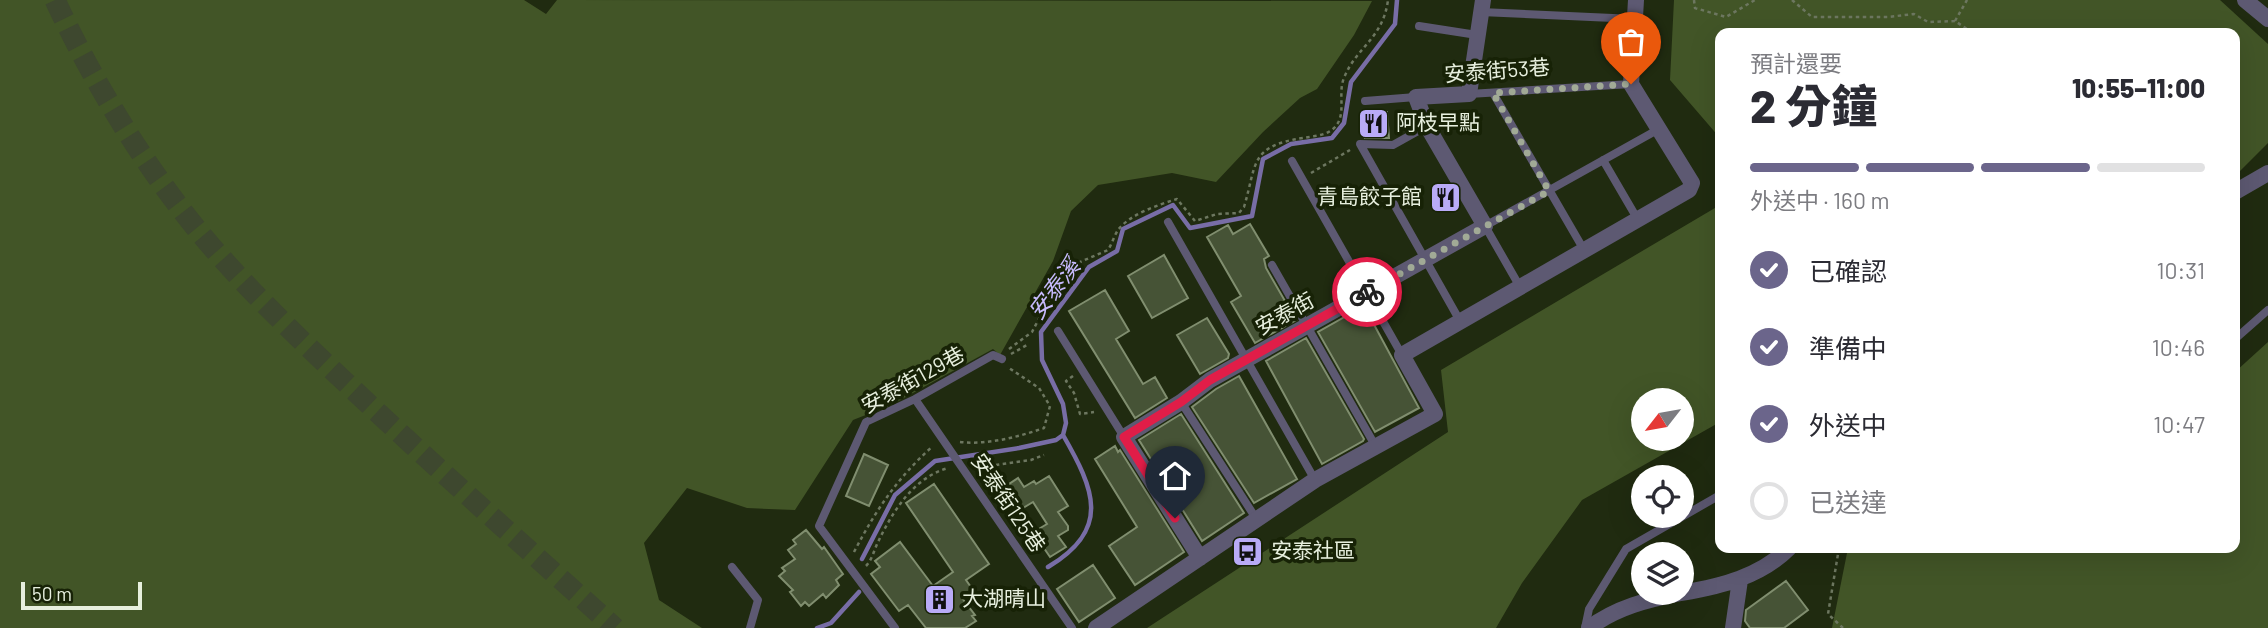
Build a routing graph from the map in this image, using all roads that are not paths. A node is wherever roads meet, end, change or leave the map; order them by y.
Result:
1 (1636, 0) edge
2 (2245, 0) edge
3 (1482, 6) edge
4 (1635, 19) junction
5 (2268, 19) edge
6 (1419, 26) dead end
7 (1477, 35) junction
8 (1631, 84) junction
9 (1493, 93) junction
10 (1469, 94) junction
11 (1416, 97) junction
12 (1365, 101) road end
13 (1427, 126) junction
14 (1659, 129) junction
15 (1603, 160) junction
16 (1292, 161) dead end
17 (2268, 173) edge
18 (2240, 189) edge
19 (1549, 191) junction
20 (1638, 219) junction
21 (1168, 222) dead end
22 (1485, 226) junction
23 (1584, 250) junction
24 (1425, 260) junction
25 (1272, 265) dead end
26 (1520, 287) junction
27 (1366, 293) junction
28 (2268, 310) edge
29 (1460, 321) junction
30 (1307, 326) junction
31 (1058, 331) dead end
32 (2240, 335) edge
33 (1402, 355) junction
34 (1002, 359) road end
35 (1246, 360) junction
36 (915, 399) junction
37 (1181, 402) junction
38 (1124, 437) junction
39 (1376, 447) junction
40 (1315, 480) junction
41 (1715, 498) edge
42 (1256, 520) junction
43 (1782, 553) edge
44 (1200, 558) junction
45 (732, 567) dead end
46 (1740, 580) junction
47 (1694, 590) edge
48 (1632, 605) edge
49 (750, 628) edge
50 (895, 628) edge
51 (1072, 628) edge
52 (1096, 628) edge
53 (1587, 628) edge
54 (1733, 628) edge

1 - 4 street
2 - 5 street
3 - 4 lane
3 - 7 street
4 - 8 street
6 - 7 lane
7 - 10 street
8 - 9 lane, 安泰街53巷
8 - 14 street
9 - 10 lane, 安泰街53巷
9 - 19 lane
10 - 11 street, 安泰街53巷
11 - 12 lane, 安泰街53巷
11 - 13 street
13 - 22 street
13 - 24 lane
14 - 15 lane, 安泰街
14 - 20 street
15 - 19 lane, 安泰街
15 - 20 lane
16 - 27 lane
17 - 18 street
19 - 22 lane, 安泰街
19 - 23 lane
20 - 23 street
21 - 35 lane
22 - 24 street, 安泰街
22 - 26 lane
23 - 26 street
24 - 27 street, 安泰街
24 - 29 lane
25 - 30 lane
26 - 29 street
27 - 30 street, 安泰街
27 - 33 lane
28 - 32 lane
29 - 33 street
30 - 35 street, 安泰街
30 - 39 lane
31 - 38 lane
33 - 39 street
34 - 36 lane, 安泰街129巷
35 - 37 street, 安泰街
35 - 40 lane
36 - 50 lane, 安泰街129巷
36 - 51 lane, 安泰街125巷
37 - 38 street, 安泰街
37 - 42 lane
38 - 44 street
39 - 40 street
40 - 42 street
41 - 53 lane
42 - 44 street
43 - 46 street
44 - 52 street
45 - 49 lane
46 - 47 street
46 - 54 street
48 - 53 street

